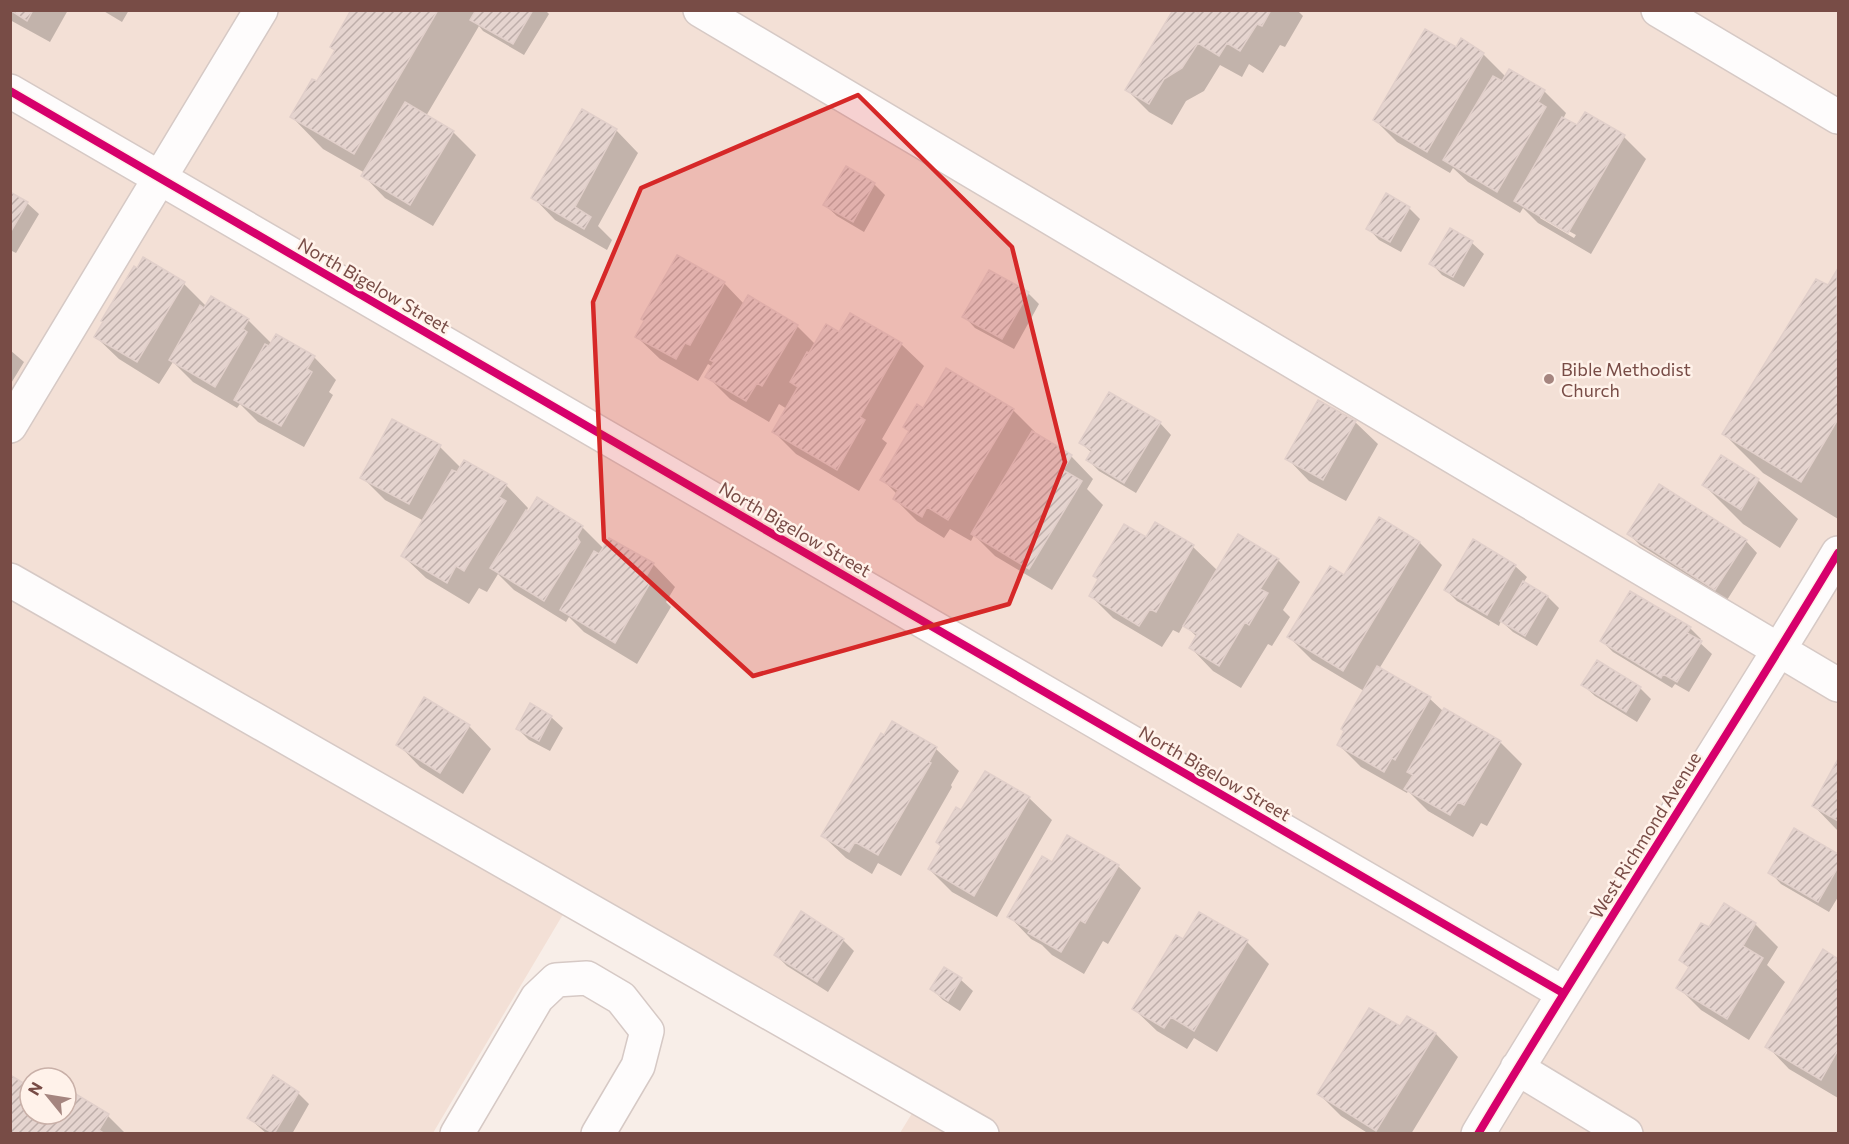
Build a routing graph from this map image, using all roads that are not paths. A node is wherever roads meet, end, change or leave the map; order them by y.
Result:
1 (261, 10) edge
2 (700, 10) edge
3 (1658, 10) edge
4 (10, 91) edge
5 (1839, 117) edge
6 (159, 177) junction
7 (10, 426) edge
8 (1839, 553) edge
9 (10, 580) edge
10 (1780, 650) junction
11 (1839, 685) edge
12 (1563, 993) junction
13 (1517, 1068) junction
14 (457, 1134) edge
15 (598, 1134) edge
16 (982, 1134) edge
17 (1478, 1134) edge
18 (1626, 1134) edge

1 - 6 street
2 - 10 street
3 - 5 street
4 - 6 street, North Bigelow Street
6 - 7 street
6 - 12 street, North Bigelow Street
8 - 10 street, West Richmond Avenue
9 - 16 street
10 - 11 street
10 - 12 street, West Richmond Avenue
12 - 13 street, West Richmond Avenue
13 - 17 street, West Richmond Avenue
13 - 18 street
14 - 15 street

